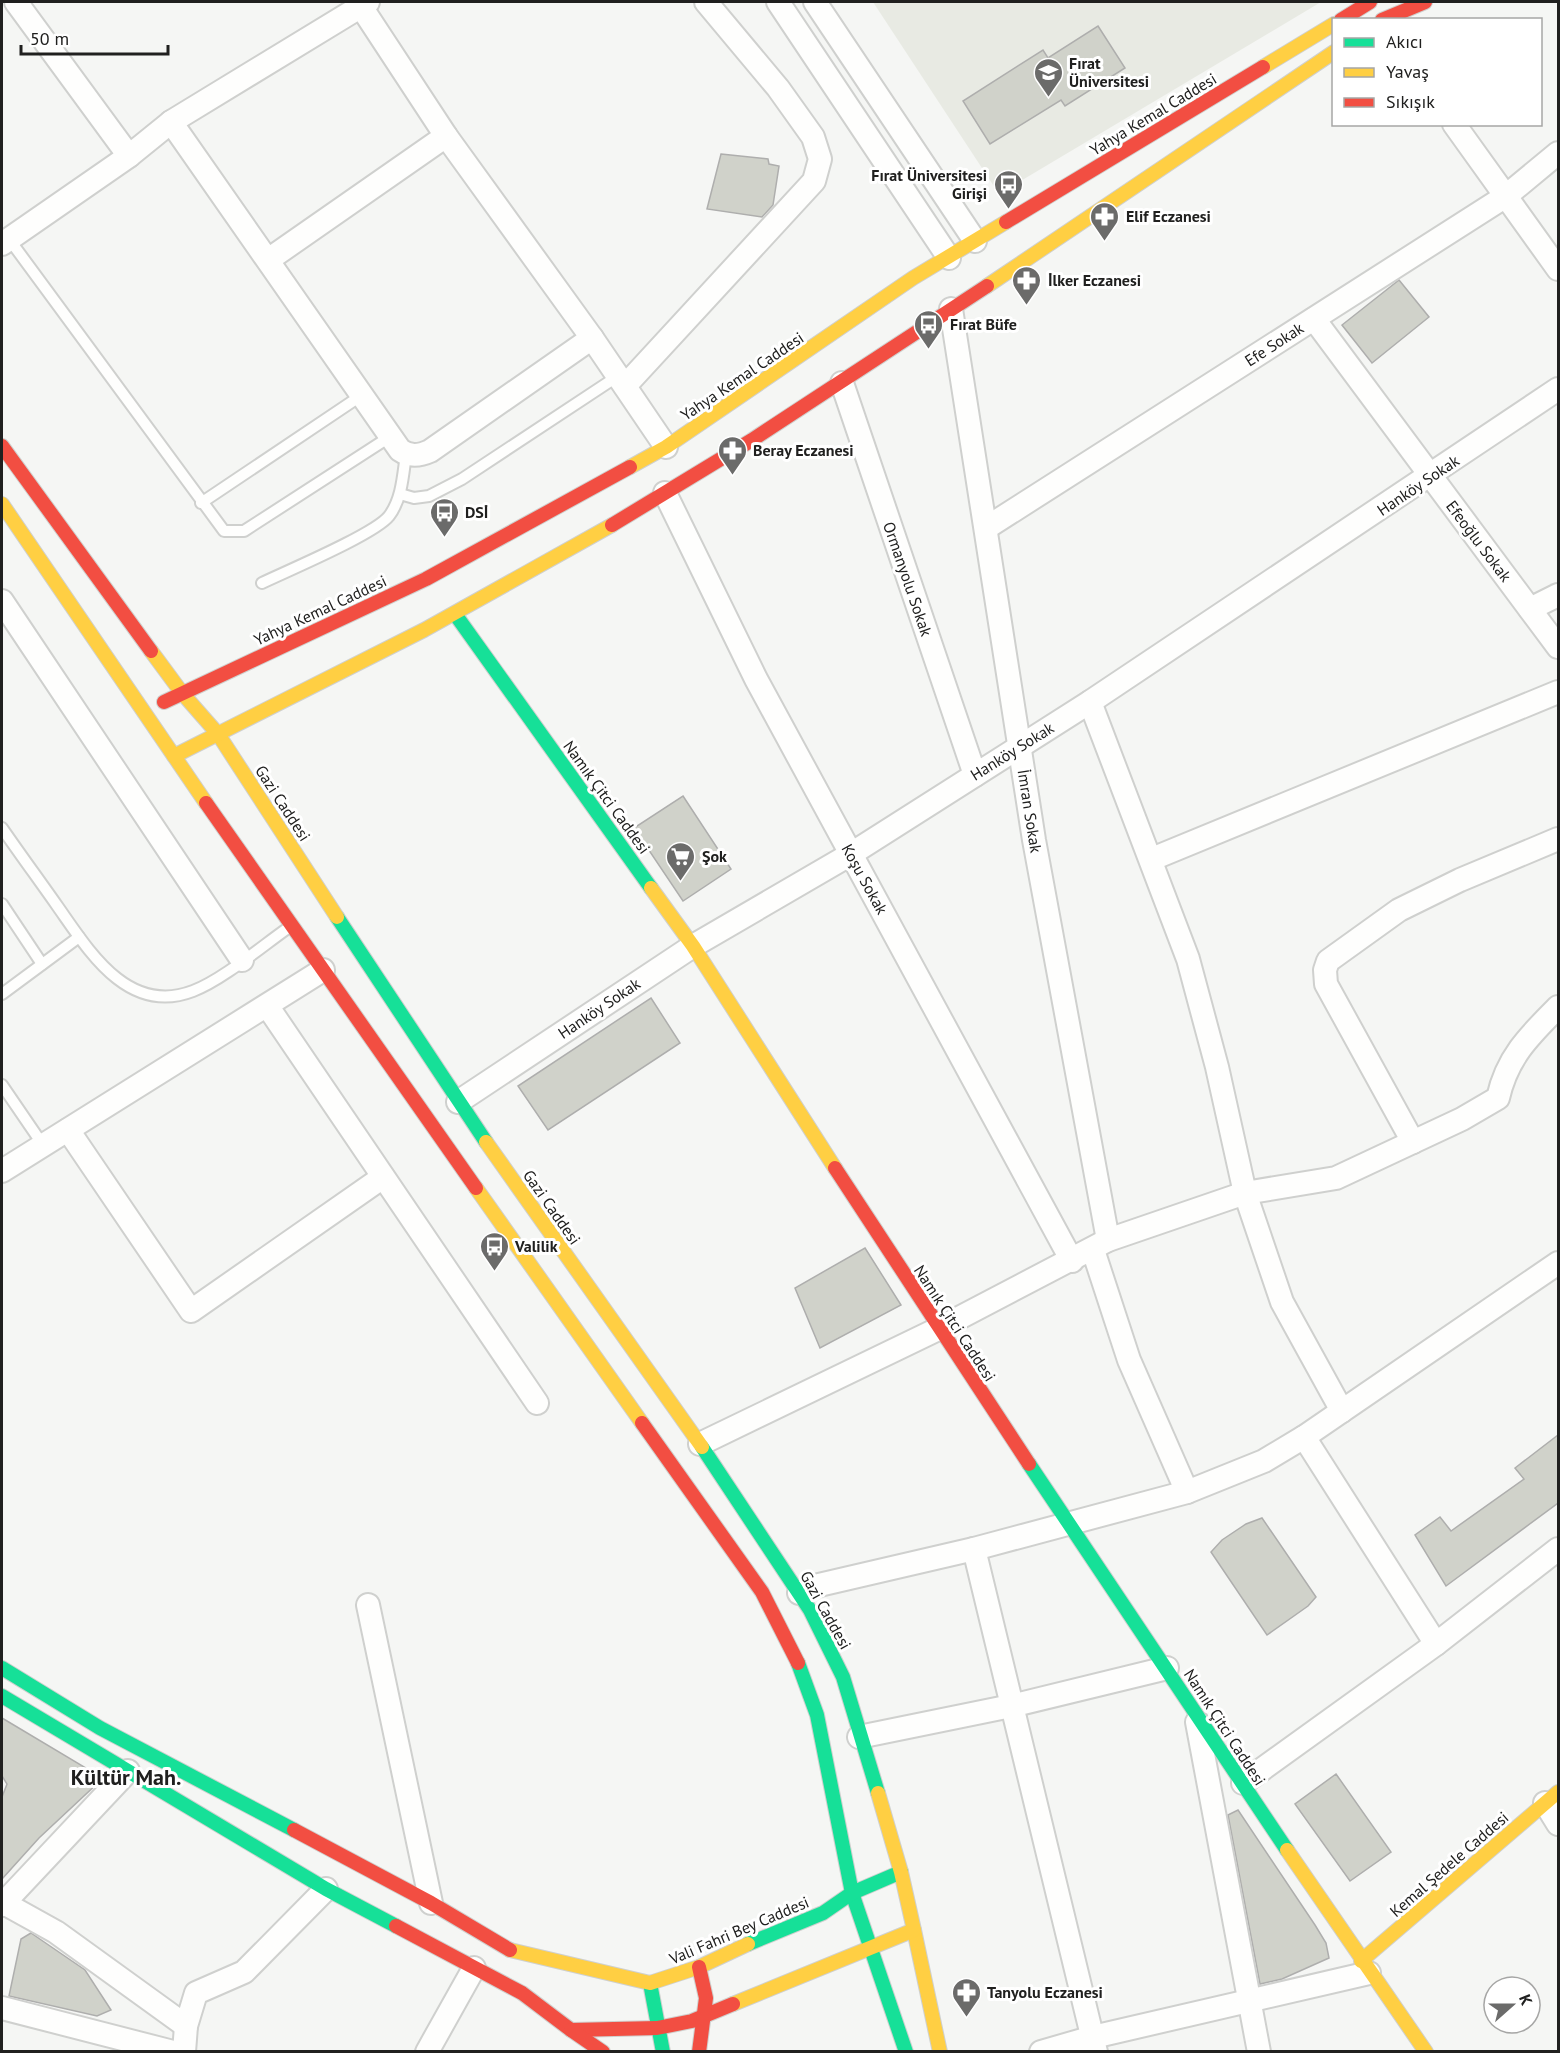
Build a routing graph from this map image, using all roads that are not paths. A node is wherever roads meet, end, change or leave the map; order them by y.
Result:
1 (16, 2) edge
2 (706, 2) edge
3 (778, 2) edge
4 (815, 2) edge
5 (1370, 2) edge
6 (1425, 2) edge
7 (363, 3) edge
8 (1344, 18) edge
9 (1387, 18) edge
10 (1332, 25) edge
11 (1332, 53) edge
12 (171, 122) junction
13 (1455, 126) edge
14 (446, 136) junction
15 (1558, 153) edge
16 (129, 156) junction
17 (1506, 196) junction
18 (5, 241) edge
19 (975, 241) junction
20 (949, 258) junction
21 (268, 260) junction
22 (1558, 268) edge
23 (951, 309) junction
24 (1314, 319) junction
25 (592, 338) junction
26 (622, 381) junction
27 (842, 383) junction
28 (1558, 389) edge
29 (362, 395) junction
30 (391, 436) junction
31 (2, 446) edge
32 (666, 447) junction
33 (406, 454) junction
34 (1430, 477) junction
35 (665, 493) junction
36 (400, 494) junction
37 (201, 503) junction
38 (2, 504) edge
39 (986, 528) junction
40 (262, 584) dead end
41 (1558, 595) edge
42 (2, 601) edge
43 (1530, 609) junction
44 (455, 614) junction
45 (1558, 647) edge
46 (1558, 692) edge
47 (182, 693) junction
48 (1090, 702) junction
49 (145, 711) junction
50 (218, 734) junction
51 (1020, 746) junction
52 (174, 756) junction
53 (975, 775) junction
54 (2, 828) edge
55 (1558, 839) edge
56 (851, 854) junction
57 (1152, 859) junction
58 (2, 904) edge
59 (291, 926) junction
60 (80, 937) junction
61 (693, 946) junction
62 (242, 960) junction
63 (42, 964) junction
64 (323, 970) junction
65 (2, 994) edge
66 (268, 1007) junction
67 (1558, 1007) edge
68 (2, 1085) edge
69 (458, 1101) junction
70 (68, 1130) junction
71 (1413, 1142) junction
72 (43, 1145) junction
73 (2, 1171) edge
74 (383, 1177) junction
75 (1245, 1193) junction
76 (1100, 1245) junction
77 (1072, 1261) junction
78 (1558, 1263) edge
79 (938, 1329) junction
80 (537, 1403) dead end
81 (1342, 1411) junction
82 (1304, 1437) junction
83 (700, 1444) junction
84 (1187, 1492) junction
85 (1069, 1524) junction
86 (1558, 1549) edge
87 (974, 1550) junction
88 (799, 1593) junction
89 (369, 1605) dead end
90 (1436, 1644) junction
91 (2, 1668) edge
92 (1167, 1668) junction
93 (2, 1696) edge
94 (1011, 1706) junction
95 (1195, 1712) junction
96 (859, 1737) junction
97 (128, 1771) junction
98 (1243, 1783) junction
99 (1552, 1797) edge
100 (1558, 1824) edge
101 (901, 1872) junction
102 (326, 1889) junction
103 (852, 1893) junction
104 (431, 1903) junction
105 (2, 1904) edge
106 (914, 1930) junction
107 (870, 1948) junction
108 (699, 1967) junction
109 (1365, 1967) junction
110 (474, 1968) junction
111 (650, 1983) junction
112 (1248, 2000) junction
113 (2, 2008) edge
114 (705, 2017) junction
115 (186, 2026) junction
116 (657, 2028) junction
117 (571, 2030) junction
118 (114, 2044) edge
119 (1094, 2044) edge
120 (172, 2052) edge
121 (184, 2052) edge
122 (427, 2052) edge
123 (603, 2052) edge
124 (663, 2052) edge
125 (699, 2052) edge
126 (906, 2052) edge
127 (940, 2052) edge
128 (1041, 2052) edge
129 (1259, 2052) edge
130 (1426, 2052) edge

1 - 16 street
2 - 26 street
3 - 20 street
4 - 19 street
5 - 8 main road
6 - 9 main road
7 - 12 street
7 - 14 street
10 - 19 main road, Yahya Kemal Caddesi
11 - 23 main road
12 - 16 street
12 - 21 street
13 - 17 street
14 - 21 street
14 - 25 street
15 - 17 street, Efe Sokak
16 - 18 street
17 - 22 street
17 - 24 street, Efe Sokak
18 - 37 lane
19 - 20 main road, Yahya Kemal Caddesi
20 - 32 main road, Yahya Kemal Caddesi
21 - 29 street
23 - 27 main road
23 - 39 street, İmran Sokak
24 - 34 street, Efeoğlu Sokak
24 - 39 street, Efe Sokak
25 - 26 street
25 - 33 street
26 - 32 street
26 - 36 lane
27 - 35 main road
27 - 53 street, Ormanyolu Sokak
28 - 34 street, Hanköy Sokak
29 - 30 street
29 - 37 lane
30 - 33 street
30 - 37 lane
31 - 47 main road, Gazi Caddesi
32 - 47 main road, Yahya Kemal Caddesi
33 - 36 lane
34 - 43 street, Efeoğlu Sokak
34 - 48 street, Hanköy Sokak
35 - 44 main road
35 - 56 street, Koşu Sokak
36 - 40 lane
38 - 49 main road
39 - 51 street, İmran Sokak
41 - 43 street
42 - 62 street
43 - 45 street, Efeoğlu Sokak
44 - 50 main road
44 - 61 main road, Namık Çitci Caddesi
46 - 57 street
47 - 49 main road, Yahya Kemal Caddesi
47 - 50 main road, Gazi Caddesi
48 - 51 street, Hanköy Sokak
48 - 57 street
49 - 52 main road
50 - 52 main road
50 - 69 main road, Gazi Caddesi
51 - 53 street, Hanköy Sokak
51 - 76 street, İmran Sokak
52 - 59 main road
53 - 56 street, Hanköy Sokak
54 - 60 lane
55 - 71 street
56 - 61 street, Hanköy Sokak
56 - 77 street, Koşu Sokak
57 - 75 street
58 - 63 lane
59 - 62 lane
59 - 64 main road
60 - 62 lane
60 - 63 lane
61 - 69 street, Hanköy Sokak
61 - 79 main road, Namık Çitci Caddesi
63 - 65 lane
64 - 66 street
64 - 103 main road
66 - 70 street
66 - 74 street
67 - 71 street
68 - 72 lane
69 - 83 main road, Gazi Caddesi
70 - 72 street
70 - 74 street
71 - 75 street
72 - 73 street
74 - 80 street
75 - 76 street
75 - 81 street
76 - 77 street
76 - 84 street, İmran Sokak
77 - 79 street
78 - 81 street
79 - 83 street
79 - 85 main road, Namık Çitci Caddesi
81 - 82 street
82 - 84 street
82 - 90 street
83 - 88 main road, Gazi Caddesi
84 - 85 street
85 - 87 street
85 - 92 main road, Namık Çitci Caddesi
86 - 90 street
87 - 88 street
87 - 94 street
88 - 96 main road, Gazi Caddesi
89 - 104 street
90 - 98 street
91 - 104 main road
92 - 94 street
92 - 95 main road, Namık Çitci Caddesi
93 - 97 main road
94 - 96 street
94 - 119 street
95 - 98 main road, Namık Çitci Caddesi
95 - 112 street
96 - 101 main road, Gazi Caddesi
97 - 102 main road
97 - 105 street
98 - 109 main road, Namık Çitci Caddesi
99 - 100 street
99 - 109 main road, Kemal Şedele Caddesi
101 - 103 main road, Vali Fahri Bey Caddesi
101 - 106 main road, Gazi Caddesi
102 - 110 main road
102 - 115 street
103 - 107 main road
103 - 108 main road, Vali Fahri Bey Caddesi
104 - 111 main road
105 - 115 street
106 - 107 main road
106 - 127 main road, Gazi Caddesi
107 - 114 main road
107 - 126 main road
108 - 111 main road, Vali Fahri Bey Caddesi
108 - 114 main road
109 - 112 street
109 - 130 main road, Namık Çitci Caddesi
110 - 117 main road
110 - 122 street
111 - 116 main road
112 - 119 street
112 - 129 street
113 - 118 street
114 - 116 main road
114 - 125 main road
115 - 121 street
116 - 117 main road
116 - 124 main road
117 - 123 main road
118 - 120 street
119 - 128 street

